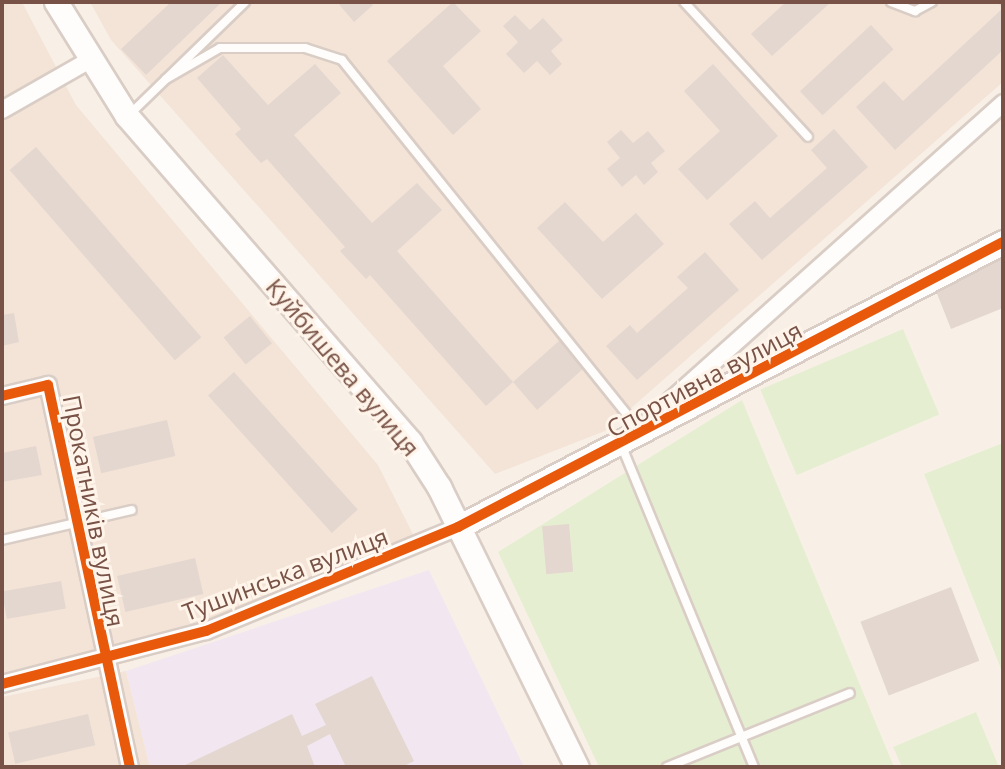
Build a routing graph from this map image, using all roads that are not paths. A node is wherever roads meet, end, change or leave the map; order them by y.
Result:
1 (56, 2) edge
2 (245, 2) edge
3 (684, 2) edge
4 (891, 2) edge
5 (932, 2) edge
6 (88, 61) junction
7 (166, 79) junction
8 (1003, 103) edge
9 (2, 110) edge
10 (127, 116) junction
11 (807, 137) dead end
12 (1003, 242) edge
13 (2, 396) edge
14 (639, 429) junction
15 (622, 447) junction
16 (132, 510) dead end
17 (76, 520) junction
18 (458, 527) junction
19 (2, 540) edge
20 (102, 657) junction
21 (2, 684) edge
22 (850, 693) dead end
23 (741, 737) junction
24 (130, 767) edge
25 (577, 767) edge
26 (667, 767) edge
27 (754, 767) edge

1 - 6 main road, Куйбишева вулиця
2 - 7 lane
3 - 11 lane
4 - 5 lane
6 - 9 street
6 - 10 main road, Куйбишева вулиця
7 - 10 lane
7 - 14 lane
8 - 14 street, Спортивна вулиця
10 - 18 main road, Куйбишева вулиця
12 - 15 main road, Спортивна вулиця
13 - 17 street, Прокатників вулиця
14 - 15 street, Спортивна вулиця
15 - 18 main road, Спортивна вулиця
15 - 23 lane
16 - 17 lane
17 - 19 lane
17 - 20 street, Прокатників вулиця
18 - 20 street, Тушинська вулиця
18 - 25 main road, Куйбишева вулиця
20 - 21 street, Тушинська вулиця
20 - 24 street, Прокатників вулиця
22 - 23 lane
23 - 26 lane
23 - 27 lane

